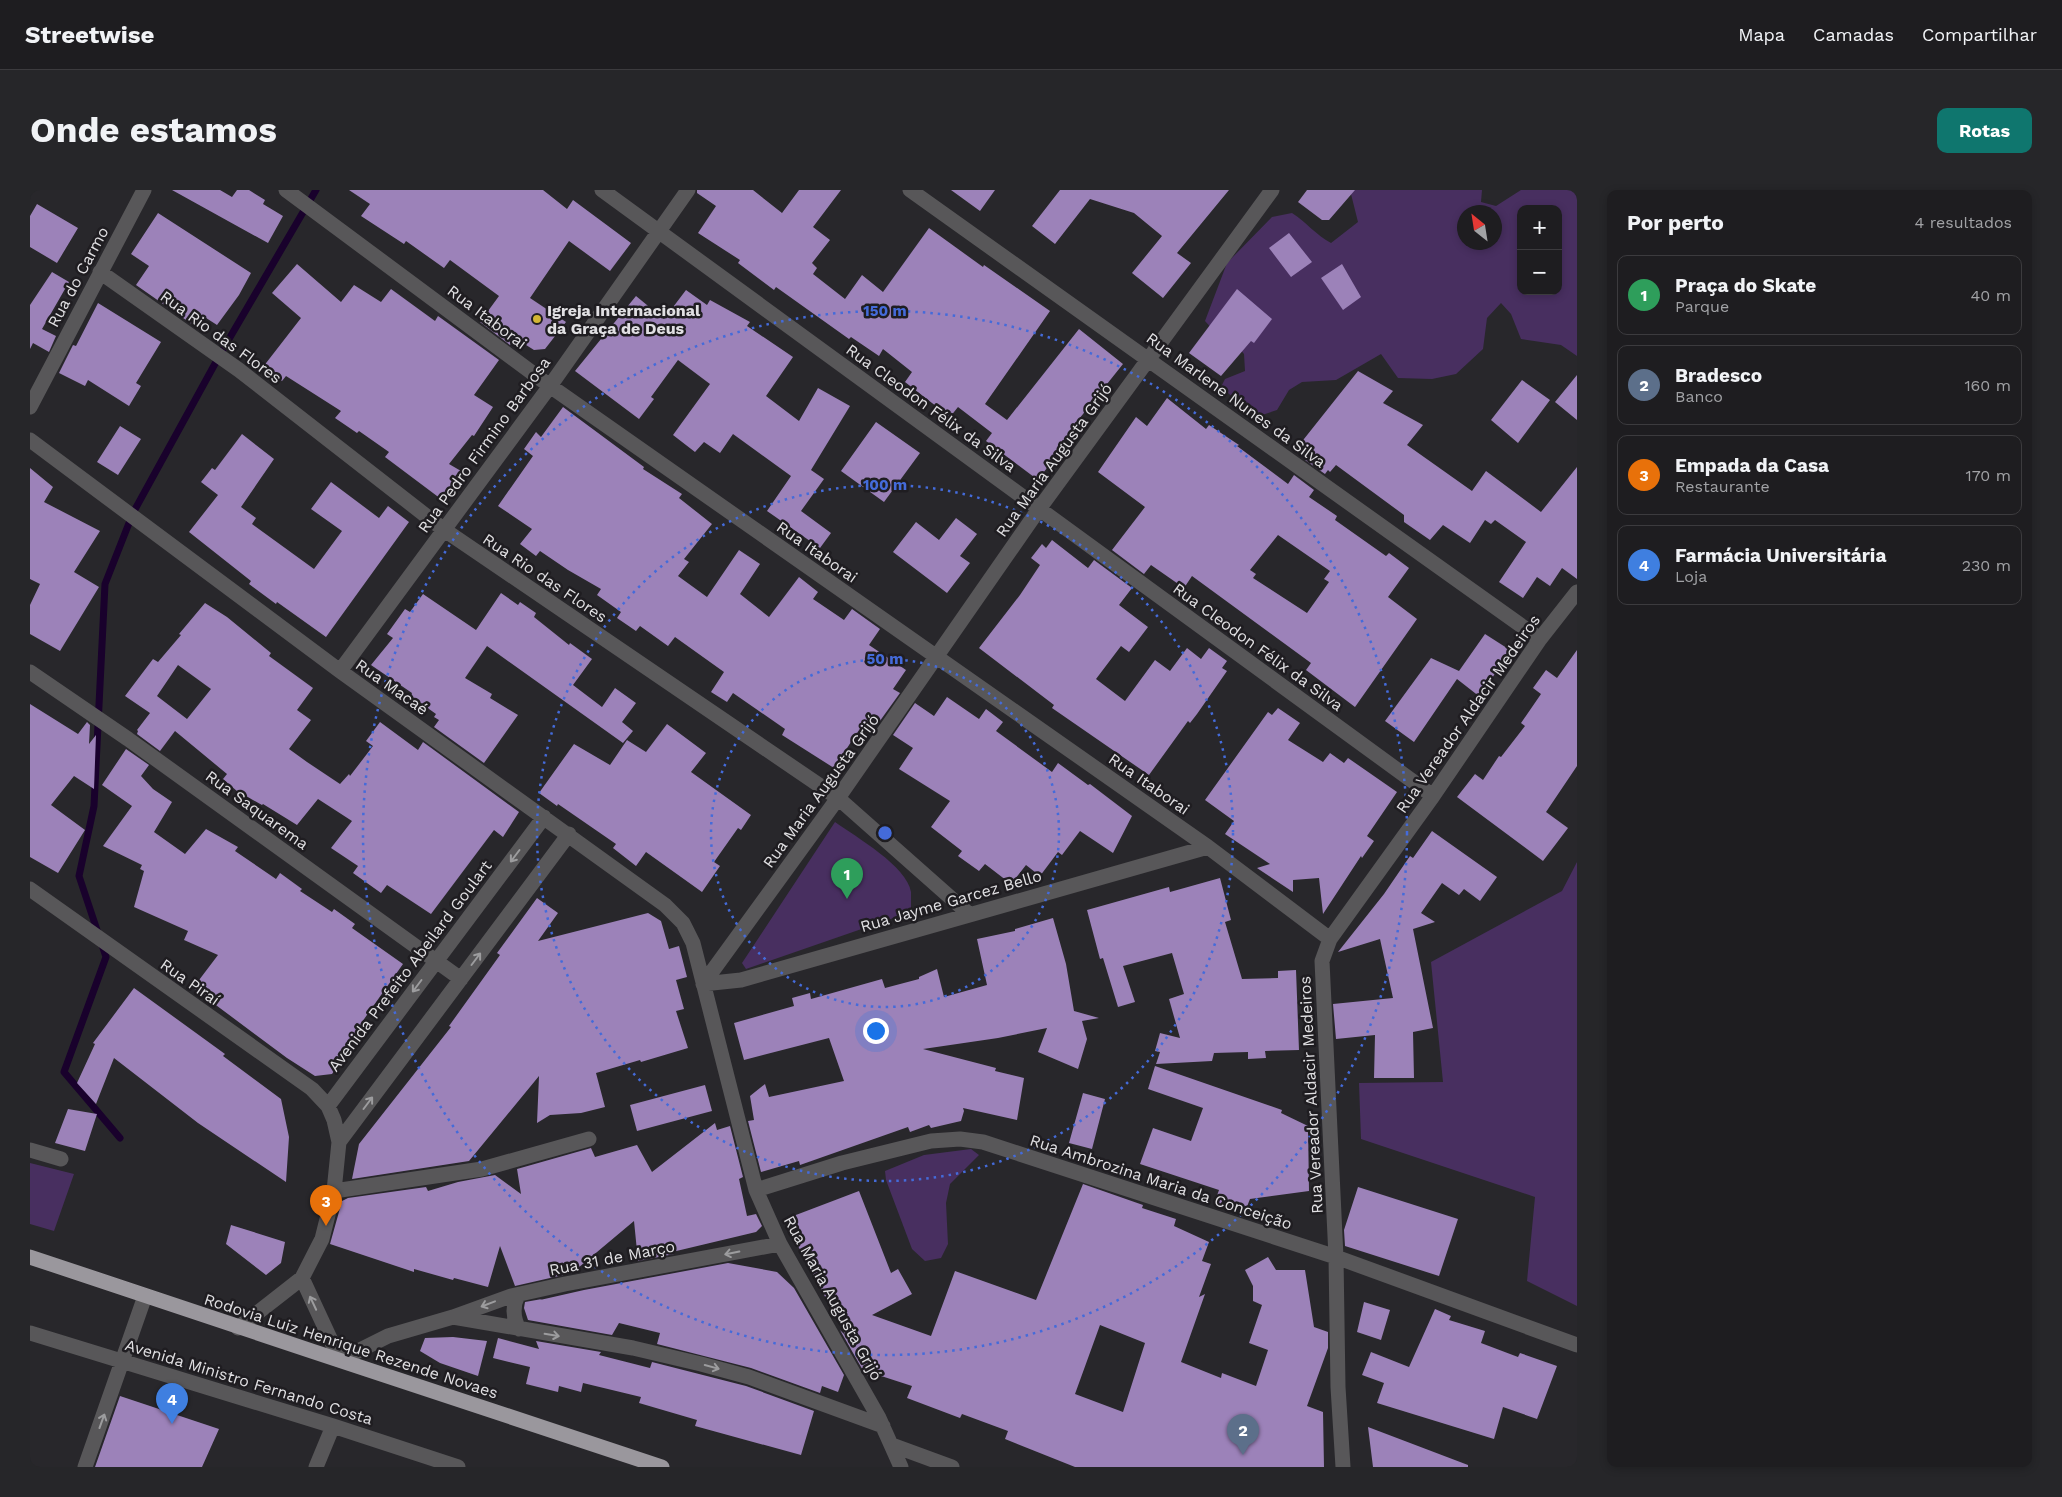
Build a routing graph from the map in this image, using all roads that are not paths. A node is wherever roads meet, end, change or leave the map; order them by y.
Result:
1 (144, 190) edge
2 (286, 190) edge
3 (602, 190) edge
4 (688, 190) edge
5 (910, 190) edge
6 (1272, 190) edge
7 (659, 232) junction
8 (100, 272) junction
9 (1150, 359) junction
10 (550, 386) junction
11 (30, 407) edge
12 (30, 440) edge
13 (1039, 509) junction
14 (443, 530) junction
15 (1577, 592) edge
16 (1540, 639) junction
17 (937, 658) junction
18 (340, 671) junction
19 (30, 672) edge
20 (1433, 796) junction
21 (838, 798) junction
22 (544, 817) junction
23 (569, 834) junction
24 (1208, 847) junction
25 (30, 889) edge
26 (969, 914) junction
27 (1330, 939) junction
28 (436, 961) junction
29 (461, 979) junction
30 (703, 984) junction
31 (328, 1106) junction
32 (589, 1139) dead end
33 (339, 1142) junction
34 (30, 1150) edge
35 (61, 1159) dead end
36 (756, 1190) junction
37 (334, 1191) junction
38 (780, 1244) junction
39 (30, 1257) edge
40 (1336, 1257) junction
41 (302, 1278) junction
42 (518, 1295) junction
43 (146, 1296) junction
44 (453, 1317) junction
45 (238, 1328) junction
46 (519, 1329) junction
47 (30, 1333) edge
48 (1577, 1345) edge
49 (340, 1360) junction
50 (124, 1361) junction
51 (333, 1426) junction
52 (883, 1426) junction
53 (892, 1445) junction
54 (85, 1467) edge
55 (316, 1467) edge
56 (458, 1467) edge
57 (662, 1467) edge
58 (901, 1467) edge
59 (952, 1467) edge
60 (1343, 1467) edge

1 - 8 street, Rua do Carmo
2 - 10 street, Rua Itaborai
3 - 7 street, Rua Cleodon Félix da Silva
4 - 7 street, Rua Pedro Firmino Barbosa
5 - 9 street, Rua Marlene Nunes da Silva
6 - 9 street, Rua Maria Augusta Grijó
7 - 10 street, Rua Pedro Firmino Barbosa
7 - 13 street, Rua Cleodon Félix da Silva
8 - 11 street, Rua do Carmo
8 - 14 street, Rua Rio das Flores
9 - 13 street, Rua Maria Augusta Grijó
9 - 16 street, Rua Marlene Nunes da Silva
10 - 14 street, Rua Pedro Firmino Barbosa
10 - 17 street, Rua Itaborai
12 - 18 street, Rua Macaé
13 - 17 street, Rua Maria Augusta Grijó
13 - 20 street, Rua Cleodon Félix da Silva
14 - 18 street, Rua Pedro Firmino Barbosa
14 - 21 street, Rua Rio das Flores
15 - 16 street, Rua Vereador Aldacir Medeiros
16 - 20 street, Rua Vereador Aldacir Medeiros
17 - 21 street, Rua Maria Augusta Grijó
17 - 24 street, Rua Itaborai
18 - 22 street, Rua Macaé
19 - 28 street, Rua Saquarema
20 - 27 street, Rua Vereador Aldacir Medeiros
21 - 26 street, Rua Rio das Flores
21 - 30 street, Rua Maria Augusta Grijó
22 - 23 street, Rua Macaé
22 -> 28 street, Avenida Prefeito Abeilard Goulart
29 -> 23 street
23 - 30 street, Rua Macaé
24 - 26 street, Rua Jayme Garcez Bello
24 - 27 street, Rua Itaborai
25 - 31 street, Rua Piraí
26 - 30 street, Rua Jayme Garcez Bello
27 - 40 street, Rua Vereador Aldacir Medeiros
28 - 29 street, Rua Saquarema
28 -> 31 street, Avenida Prefeito Abeilard Goulart
33 -> 29 street
30 - 36 street, Rua Maria Augusta Grijó
31 - 33 street
32 - 37 street
33 - 37 street
34 - 35 street
36 - 38 street, Rua Maria Augusta Grijó
36 - 40 street, Rua Ambrozina Maria da Conceição
37 - 41 street
38 -> 42 street, Rua 31 de Março
38 - 52 street, Rua Maria Augusta Grijó
39 - 43 highway, Rodovia Luiz Henrique Rezende Novaes
40 - 48 street, Rua Ambrozina Maria da Conceição
40 - 60 street, Rua Vereador Aldacir Medeiros
41 - 45 street
49 -> 41 street
42 -> 44 street, Rua 31 de Março
42 - 46 street
43 - 45 highway, Rodovia Luiz Henrique Rezende Novaes
43 - 50 street
44 - 46 street
44 - 49 street
45 - 49 highway, Rodovia Luiz Henrique Rezende Novaes
46 -> 52 street
47 - 50 street, Avenida Ministro Fernando Costa
49 - 57 highway, Rodovia Luiz Henrique Rezende Novaes
50 - 51 street, Avenida Ministro Fernando Costa
54 -> 50 street
51 - 55 street
51 - 56 street, Avenida Ministro Fernando Costa
52 - 53 street, Rua Maria Augusta Grijó
53 - 58 street, Rua Maria Augusta Grijó
53 - 59 street

